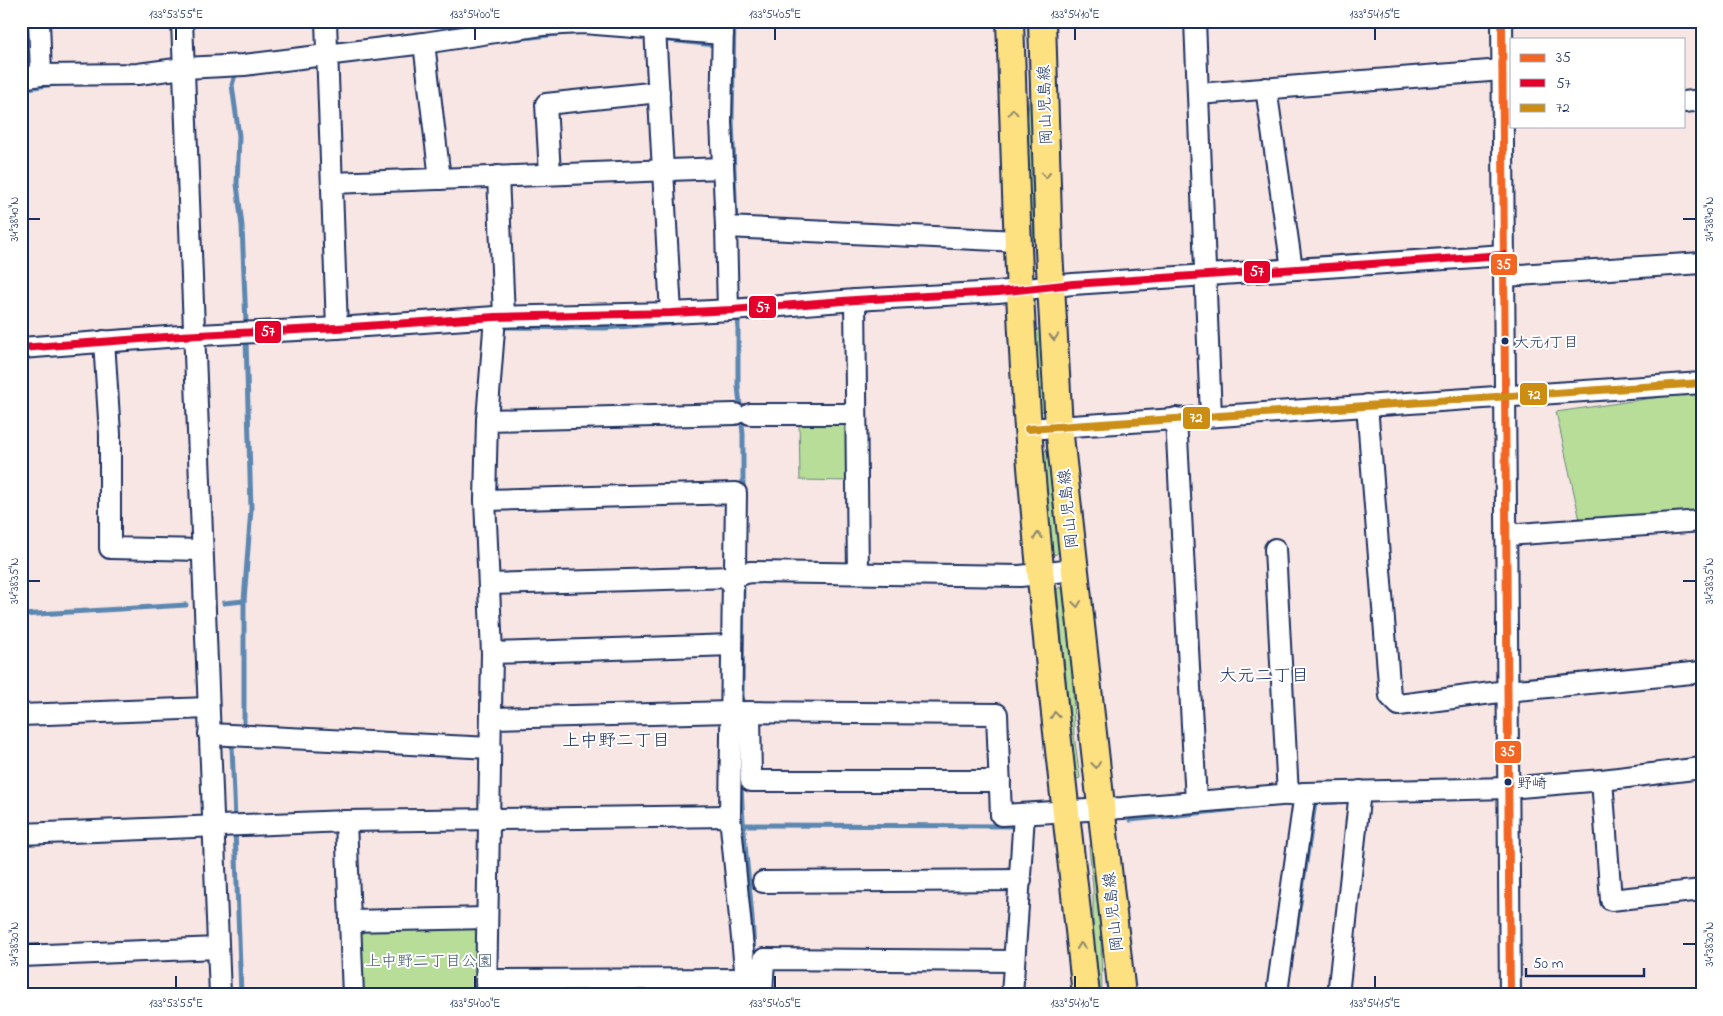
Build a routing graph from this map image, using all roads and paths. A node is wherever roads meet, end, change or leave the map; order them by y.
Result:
1 (39, 21) edge
2 (182, 21) edge
3 (326, 21) edge
4 (1010, 21) edge
5 (1042, 21) edge
6 (1195, 21) edge
7 (1502, 21) edge
8 (542, 23) edge
9 (723, 28) edge
10 (465, 29) edge
11 (655, 35) junction
12 (425, 48) junction
13 (331, 57) junction
14 (184, 68) junction
15 (1502, 70) junction
16 (41, 75) junction
17 (21, 78) edge
18 (1266, 88) junction
19 (659, 92) junction
20 (1198, 94) junction
21 (1702, 100) edge
22 (1686, 102) edge
23 (1507, 114) edge
24 (722, 168) junction
25 (663, 170) junction
26 (550, 174) junction
27 (498, 176) junction
28 (440, 178) junction
29 (332, 183) junction
30 (733, 228) junction
31 (1018, 241) junction
32 (1504, 255) junction
33 (1702, 263) edge
34 (1292, 269) junction
35 (1205, 275) junction
36 (1504, 276) junction
37 (1052, 287) junction
38 (1020, 290) junction
39 (854, 300) junction
40 (734, 309) junction
41 (671, 313) junction
42 (497, 321) junction
43 (338, 328) junction
44 (195, 335) junction
45 (104, 341) junction
46 (21, 348) edge
47 (1702, 383) edge
48 (1505, 396) junction
49 (1367, 405) junction
50 (856, 414) junction
51 (1212, 416) junction
52 (1176, 418) junction
53 (487, 420) junction
54 (1059, 427) junction
55 (1028, 429) junction
56 (485, 500) junction
57 (1702, 521) edge
58 (1506, 535) junction
59 (1275, 549) dead end
60 (202, 550) junction
61 (1074, 570) junction
62 (858, 573) junction
63 (740, 575) junction
64 (1042, 575) junction
65 (489, 584) junction
66 (732, 645) junction
67 (492, 653) junction
68 (1702, 672) edge
69 (1507, 691) junction
70 (208, 708) junction
71 (741, 712) junction
72 (21, 715) edge
73 (492, 718) junction
74 (210, 734) junction
75 (491, 748) junction
76 (1702, 768) edge
77 (1000, 781) junction
78 (1602, 785) junction
79 (1508, 788) junction
80 (1300, 798) junction
81 (1359, 798) junction
82 (1196, 802) junction
83 (1101, 809) junction
84 (1065, 812) junction
85 (1024, 815) junction
86 (730, 816) junction
87 (489, 820) junction
88 (346, 821) junction
89 (227, 826) junction
90 (21, 834) edge
91 (1021, 880) junction
92 (764, 882) dead end
93 (1702, 890) edge
94 (487, 918) junction
95 (350, 921) junction
96 (218, 948) junction
97 (21, 956) edge
98 (1014, 961) junction
99 (486, 987) edge
100 (746, 987) edge
101 (220, 995) edge
102 (353, 995) edge
103 (762, 995) edge
104 (1012, 995) edge
105 (1086, 995) edge
106 (1122, 995) edge
107 (1279, 995) edge
108 (1338, 995) edge
109 (1510, 995) edge

1 - 16 street
2 - 14 street
3 - 13 street
31 -> 4 main road, 岡山児島線
5 -> 37 main road, 岡山児島線
6 - 20 street
7 - 15 street
8 - 10 street
8 - 11 street
9 - 11 street
9 - 24 street
10 - 12 street
11 - 19 street
12 - 13 street
12 - 28 street
13 - 14 street
13 - 29 street
14 - 16 street
14 - 44 street
15 - 18 street
15 - 23 street
16 - 17 street
18 - 20 street
18 - 34 street
19 - 25 street
19 - 26 street
20 - 35 street
21 - 22 street
23 - 32 street
24 - 25 street
24 - 30 street
25 - 26 street
25 - 41 street
26 - 27 street
27 - 28 street
27 - 42 street
28 - 29 street
29 - 43 street
30 - 31 street
30 - 40 street
31 - 38 main road, 岡山児島線
32 - 34 street
32 - 36 street
33 - 36 street
34 - 35 street
35 - 37 street
35 - 51 street
36 - 48 street
37 - 38 street
37 -> 54 main road, 岡山児島線
38 - 39 street
38 - 55 main road, 岡山児島線
39 - 40 street
39 - 50 street
40 - 41 street
41 - 42 street
42 - 43 street
42 - 53 street
43 - 44 street
44 - 45 street
44 - 60 street
45 - 46 street
45 - 60 street
47 - 48 street
48 - 49 street
48 - 58 street
49 - 51 street
49 - 69 street
50 - 53 street
50 - 62 street
51 - 52 street
52 - 54 street
52 - 82 street
53 - 56 street
54 - 55 street
54 - 61 main road, 岡山児島線
64 -> 55 main road, 岡山児島線
56 - 63 street
56 - 65 street
57 - 58 street
58 - 69 street
59 - 80 street
60 - 70 street
61 - 64 street
61 -> 83 main road, 岡山児島線
62 - 63 street
62 - 64 street
63 - 65 street
63 - 66 street
84 -> 64 main road, 岡山児島線
65 - 67 street
66 - 67 street
66 - 71 street
67 - 73 street
68 - 69 street
69 - 79 street
70 - 72 street
70 - 74 street
71 - 73 street
71 - 77 street
71 - 77 street
71 - 86 street
73 - 75 street
74 - 75 street
74 - 89 street
75 - 87 street
76 - 78 street
77 - 85 street
78 - 79 street
78 - 93 street
79 - 81 street
79 - 109 street
80 - 81 street
80 - 82 street
80 - 107 street
81 - 108 street
82 - 83 street
83 - 84 street
83 - 106 main road, 岡山児島線
84 - 85 street
105 -> 84 main road, 岡山児島線
85 - 91 street
86 - 87 street
86 - 100 street
87 - 88 street
87 - 94 street
88 - 89 street
88 - 95 street
89 - 90 street
89 - 96 street
91 - 92 street
91 - 98 street
94 - 95 street
94 - 99 street
95 - 102 street
96 - 97 street
96 - 101 street
98 - 103 street
98 - 104 street
99 - 100 street

